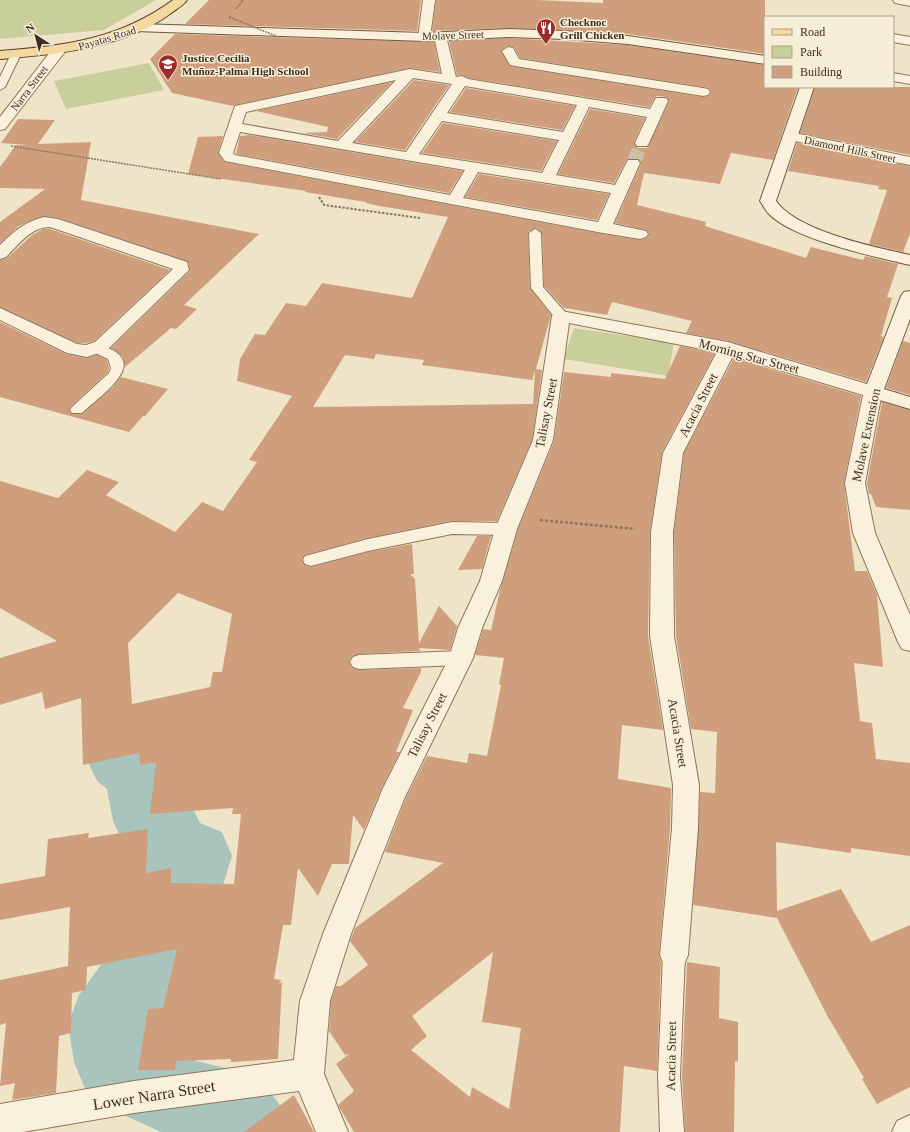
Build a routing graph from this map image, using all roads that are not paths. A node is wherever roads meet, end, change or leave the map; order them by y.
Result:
1 (181, 0) edge
2 (429, 0) edge
3 (899, 0) edge
4 (910, 2) edge
5 (139, 28) junction
6 (440, 36) junction
7 (424, 37) junction
8 (894, 38) edge
9 (910, 41) edge
10 (58, 50) junction
11 (508, 51) dead end
12 (0, 54) edge
13 (16, 54) junction
14 (764, 60) edge
15 (410, 73) junction
16 (894, 77) edge
17 (456, 79) junction
18 (910, 80) edge
19 (668, 86) junction
20 (0, 88) edge
21 (807, 88) edge
22 (703, 92) dead end
23 (585, 102) junction
24 (655, 114) junction
25 (438, 116) junction
26 (0, 126) edge
27 (234, 127) junction
28 (790, 136) junction
29 (568, 137) junction
30 (642, 143) tunnel mouth
31 (340, 146) junction
32 (310, 157) junction
33 (410, 157) junction
34 (910, 161) edge
35 (633, 163) tunnel mouth
36 (474, 167) junction
37 (547, 178) junction
38 (620, 190) junction
39 (454, 201) junction
40 (603, 228) junction
41 (535, 233) dead end
42 (640, 234) dead end
43 (0, 254) edge
44 (910, 260) edge
45 (910, 296) edge
46 (0, 312) edge
47 (561, 316) junction
48 (96, 348) junction
49 (728, 348) junction
50 (874, 392) junction
51 (910, 403) edge
52 (77, 410) dead end
53 (509, 524) junction
54 (311, 560) dead end
55 (910, 642) edge
56 (461, 658) junction
57 (359, 662) dead end
58 (674, 955) joint
59 (308, 1074) junction
60 (0, 1120) edge
61 (332, 1132) edge
62 (672, 1132) edge

1 - 5 main road, Payatas Road
2 - 7 street
3 - 4 street
5 - 7 street, Molave Street
5 - 10 main road, Payatas Road
6 - 7 street, Molave Street
6 - 14 street, Molave Street
6 - 17 street
8 - 9 street
10 - 13 main road, Payatas Road
10 - 26 street, Narra Street
11 - 19 street
12 - 13 main road, Payatas Road
13 - 20 lane
15 - 17 street
15 - 27 street
15 - 31 street
16 - 18 street
17 - 23 street
17 - 25 street
19 - 22 street
19 - 24 street
21 - 28 street
23 - 24 street
23 - 29 street
24 - 30 street
25 - 29 street
25 - 33 street
27 - 32 street
27 - 32 street
28 - 34 street, Diamond Hills Street
28 - 44 street
29 - 37 street
31 - 32 street
31 - 33 street
32 - 39 street
33 - 36 street
35 - 38 street
36 - 37 street
36 - 39 street
37 - 38 street
38 - 40 street
39 - 40 street
40 - 42 street
41 - 47 lane
43 - 48 street
45 - 50 street, Molave Extension
46 - 48 street
47 - 49 street, Morning Star Street
47 - 53 street, Talisay Street
48 - 52 lane
49 - 50 street, Morning Star Street
49 - 58 street, Acacia Street
50 - 51 street, Morning Star Street
50 - 55 street, Molave Extension
53 - 54 lane
53 - 56 street, Talisay Street
56 - 57 lane
56 - 59 street, Talisay Street
58 - 62 lane, Acacia Street
59 - 60 street, Lower Narra Street
59 - 61 street, Talisay Street

